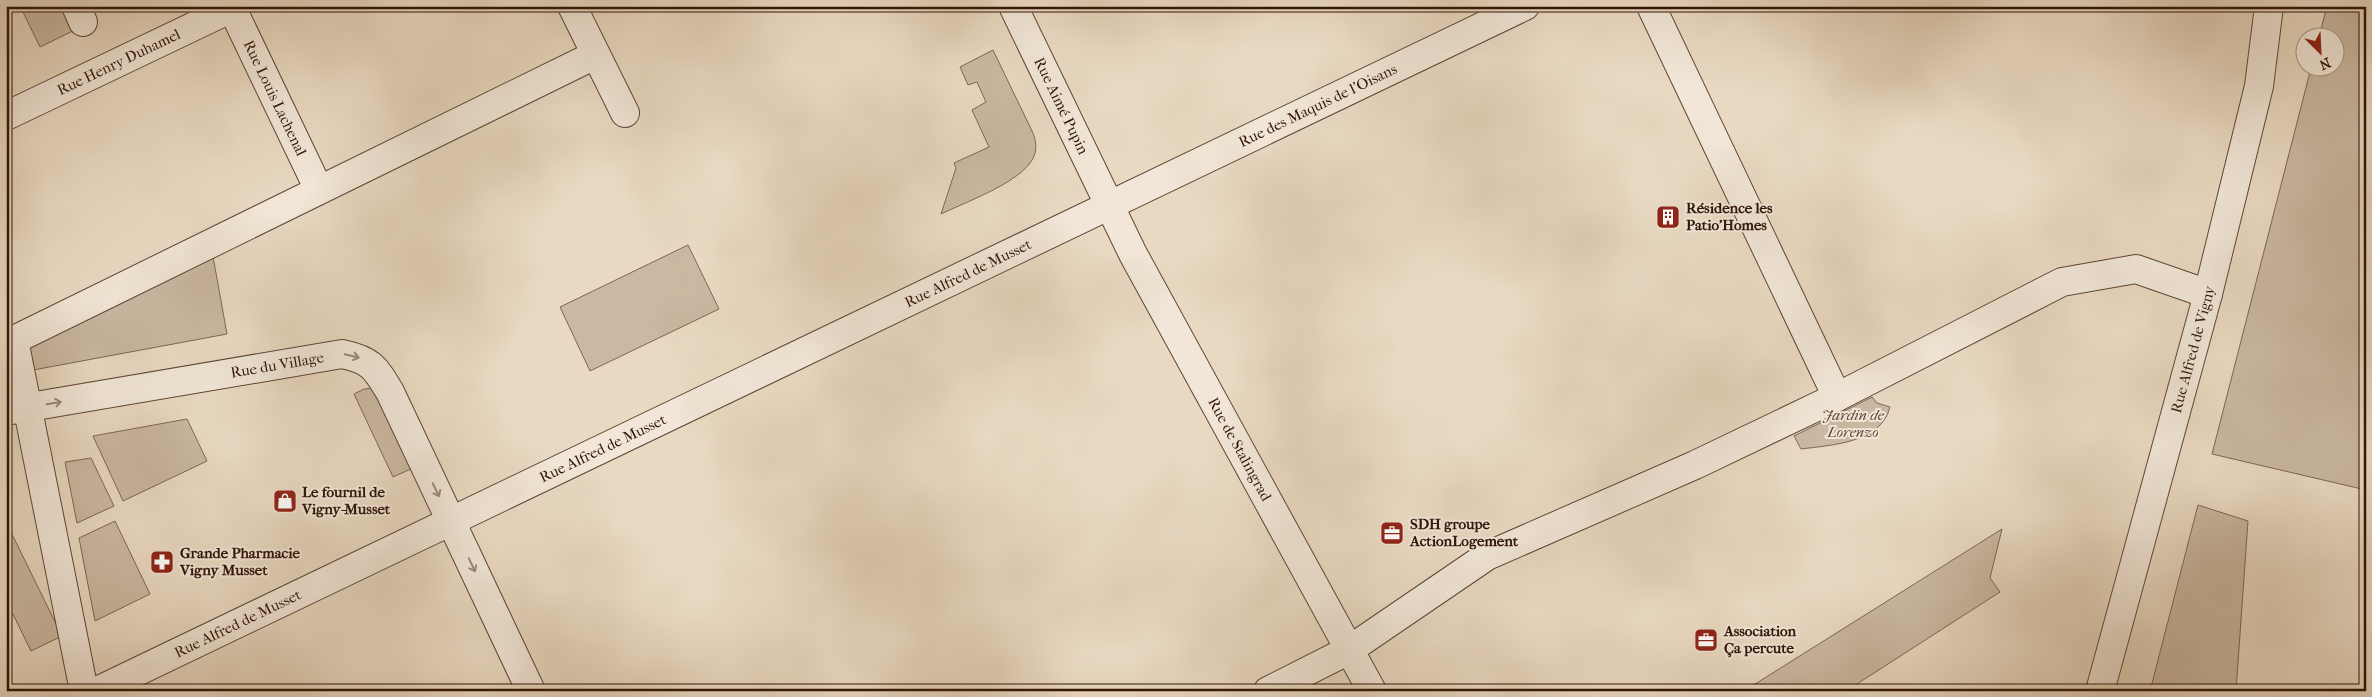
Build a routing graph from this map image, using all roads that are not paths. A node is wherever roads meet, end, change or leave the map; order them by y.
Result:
1 (572, 6) edge
2 (1013, 6) edge
3 (1525, 6) edge
4 (1651, 6) edge
5 (2269, 6) edge
6 (231, 7) edge
7 (595, 55) junction
8 (625, 113) dead end
9 (6, 116) edge
10 (319, 190) junction
11 (1109, 206) junction
12 (2208, 294) junction
13 (1837, 397) junction
14 (17, 409) edge
15 (451, 521) junction
16 (1349, 650) junction
17 (84, 691) edge
18 (97, 691) edge
19 (531, 691) edge
20 (1268, 691) edge
21 (1372, 691) edge
22 (2100, 691) edge

1 - 7 street
2 - 11 street, Rue Aimé Pupin
3 - 11 street, Rue des Maquis de l'Oisans
4 - 13 street
5 - 12 street, Rue Alfred de Vigny
6 - 9 street, Rue Henry Duhamel
6 - 10 street, Rue Louis Lachenal
7 - 8 street
7 - 10 street
10 - 14 street
11 - 15 street, Rue Alfred de Musset
11 - 16 street, Rue de Stalingrad
12 - 13 street
12 - 22 street, Rue Alfred de Vigny
13 - 16 street
14 -> 15 street, Rue du Village
14 - 17 street
15 - 18 street, Rue Alfred de Musset
15 -> 19 street, Rue du Village
16 - 20 street
16 - 21 street, Rue de Stalingrad

